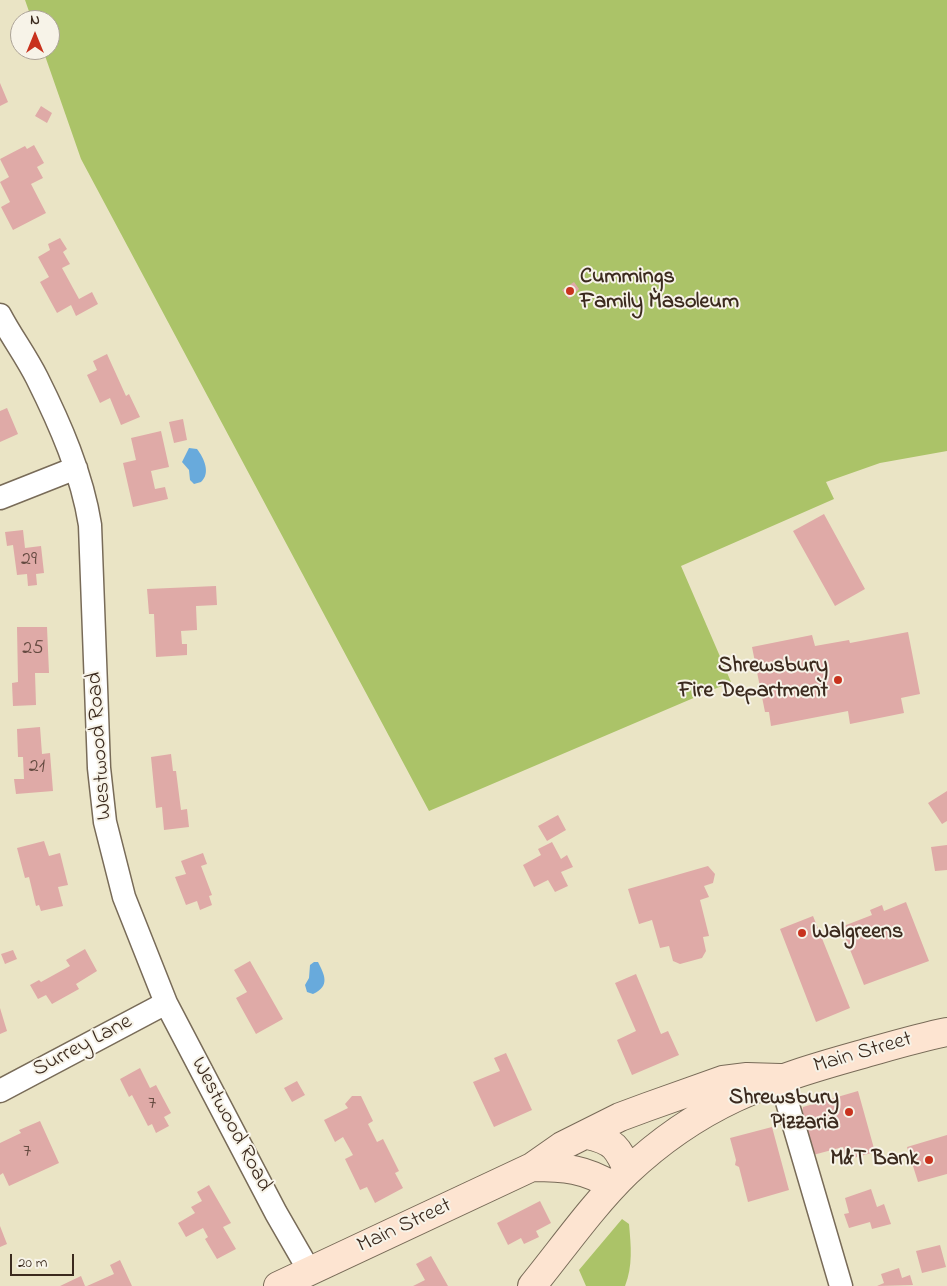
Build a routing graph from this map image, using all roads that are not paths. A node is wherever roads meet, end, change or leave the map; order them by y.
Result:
1 (0, 315) edge
2 (76, 468) junction
3 (0, 498) edge
4 (166, 1003) junction
5 (947, 1032) edge
6 (780, 1078) junction
7 (0, 1091) edge
8 (588, 1135) junction
9 (532, 1167) junction
10 (621, 1179) junction
11 (310, 1272) junction
12 (278, 1286) edge
13 (532, 1286) edge
14 (841, 1286) edge

1 - 2 street, Westwood Road
2 - 3 street
2 - 4 street, Westwood Road
4 - 7 street, Surrey Lane
4 - 11 street, Westwood Road
5 - 6 main road, Main Street
6 - 8 main road, Main Street
6 - 10 main road, Main Street
6 - 14 street
8 - 9 main road, Main Street
8 - 10 main road
9 - 10 main road, Main Street
9 - 11 main road, Main Street
10 - 13 main road
11 - 12 main road, Main Street

